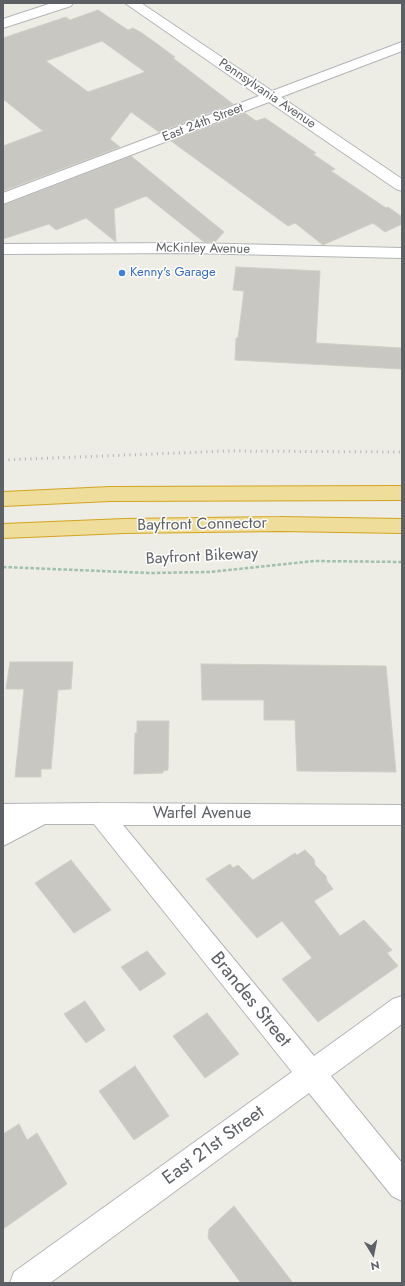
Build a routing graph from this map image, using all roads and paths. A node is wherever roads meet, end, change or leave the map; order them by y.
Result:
1 (66, 3) edge
2 (132, 3) edge
3 (3, 24) edge
4 (402, 46) edge
5 (271, 97) junction
6 (402, 186) edge
7 (3, 199) edge
8 (3, 249) edge
9 (402, 252) edge
10 (402, 493) edge
11 (3, 499) edge
12 (402, 526) edge
13 (3, 532) edge
14 (402, 562) edge
15 (3, 567) edge
16 (99, 813) junction
17 (3, 814) edge
18 (41, 814) junction
19 (402, 815) edge
20 (3, 836) edge
21 (402, 1008) edge
22 (311, 1075) junction
23 (402, 1186) edge
24 (25, 1283) edge

1 - 3 street
2 - 5 street, Pennsylvania Avenue
4 - 5 street, East 24th Street
5 - 6 street, Pennsylvania Avenue
5 - 7 street, East 24th Street
8 - 9 street, McKinley Avenue
10 - 11 highway, Bayfront Connector
12 - 13 highway, Bayfront Connector
14 - 15 path, Bayfront Bikeway
16 - 18 street, Warfel Avenue
16 - 19 street, Warfel Avenue
16 - 22 street, Brandes Street
17 - 18 street, Warfel Avenue
18 - 20 street
21 - 22 street, East 21st Street
22 - 23 street, Brandes Street
22 - 24 street, East 21st Street

